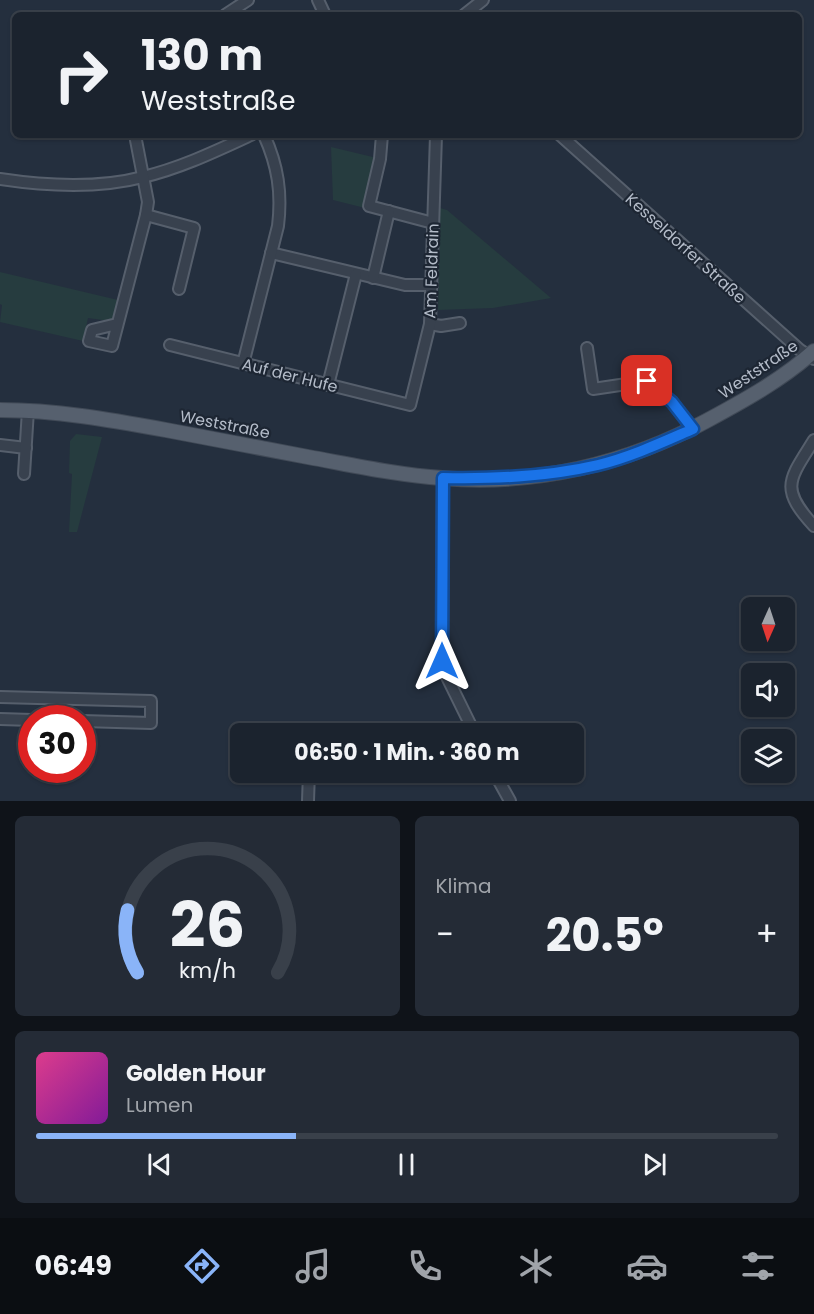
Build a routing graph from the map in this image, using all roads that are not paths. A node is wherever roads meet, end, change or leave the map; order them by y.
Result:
1 (248, 0) edge
2 (483, 0) edge
3 (230, 12) edge
4 (468, 12) edge
5 (136, 138) edge
6 (244, 138) edge
7 (265, 138) edge
8 (382, 138) edge
9 (436, 138) edge
10 (563, 138) edge
11 (143, 177) junction
12 (0, 179) edge
13 (389, 211) junction
14 (146, 215) junction
15 (434, 223) junction
16 (271, 253) junction
17 (356, 274) junction
18 (373, 278) junction
19 (432, 285) junction
20 (178, 289) dead end
21 (460, 323) dead end
22 (117, 324) dead end
23 (430, 324) junction
24 (170, 345) dead end
25 (587, 348) dead end
26 (812, 355) edge
27 (243, 364) junction
28 (328, 385) junction
29 (410, 405) joint
30 (0, 410) edge
31 (28, 410) junction
32 (693, 429) junction
33 (814, 440) edge
34 (0, 445) edge
35 (26, 448) junction
36 (24, 474) dead end
37 (443, 478) junction
38 (814, 526) edge
39 (0, 697) edge
40 (0, 719) edge
41 (18, 720) edge
42 (96, 721) edge
43 (470, 723) edge
44 (309, 783) edge
45 (500, 783) edge
46 (308, 801) edge
47 (510, 801) edge

1 - 3 street
2 - 4 street
5 - 11 street
6 - 11 street
7 - 16 street
8 - 13 street
9 - 15 street, Am Feldrain
10 - 26 street, Kesseldorfer Straße
11 - 12 street
11 - 14 street
13 - 15 street
13 - 18 street
14 - 20 street
14 - 22 street
15 - 19 street, Am Feldrain
16 - 17 street
16 - 27 street
17 - 18 street
17 - 28 street
18 - 19 street
19 - 23 street, Am Feldrain
21 - 23 street
23 - 29 street, Am Feldrain
24 - 27 street, Auf der Hufe
25 - 32 street
26 - 32 main road, Weststraße
27 - 28 street, Auf der Hufe
28 - 29 street, Auf der Hufe
30 - 31 main road, Weststraße
31 - 35 street
31 - 37 main road, Weststraße
32 - 37 main road, Weststraße
33 - 38 street
34 - 35 street
35 - 36 street
37 - 43 street
39 - 42 street
40 - 41 street
44 - 46 street
45 - 47 street

